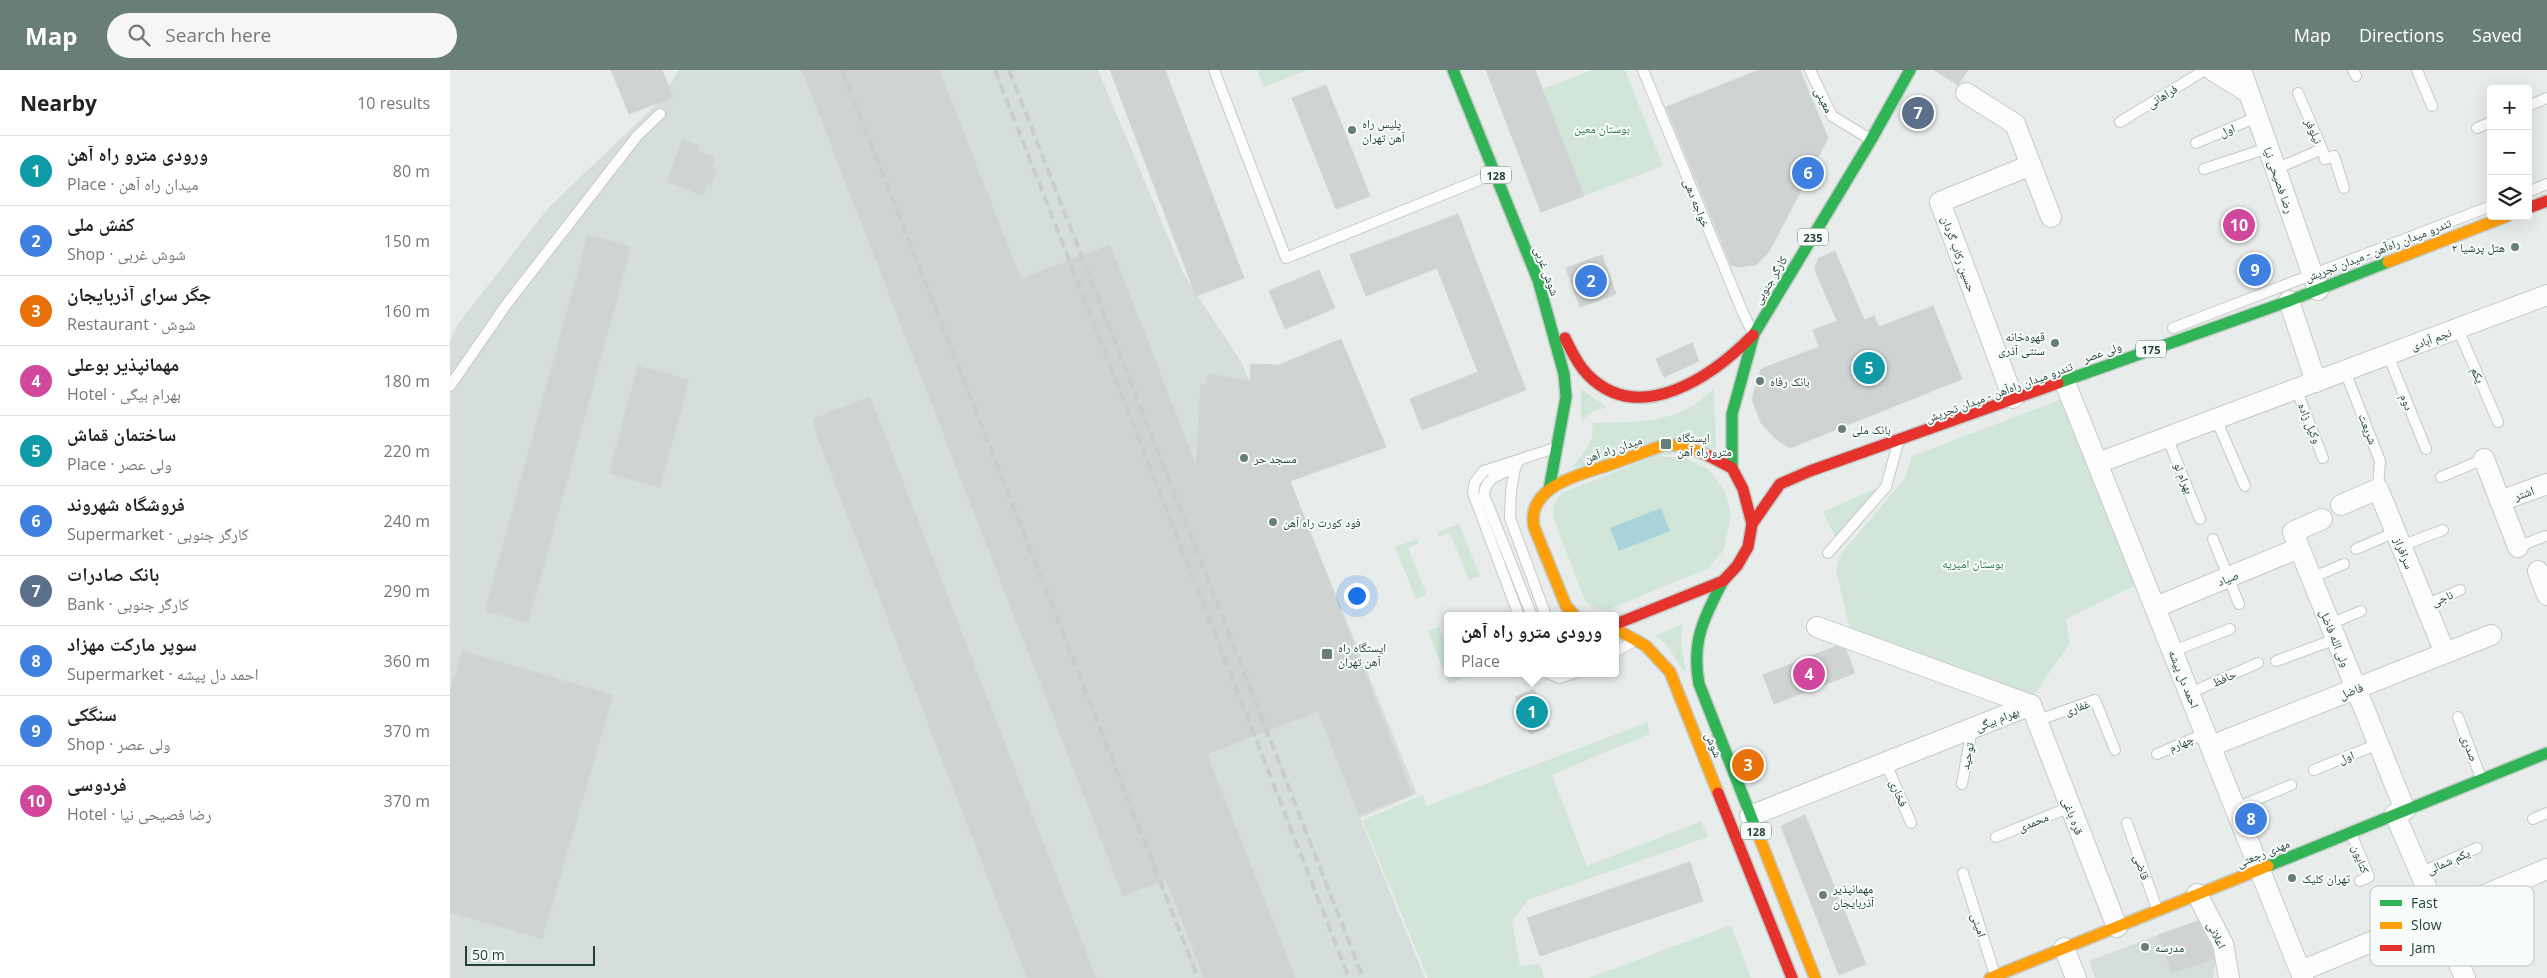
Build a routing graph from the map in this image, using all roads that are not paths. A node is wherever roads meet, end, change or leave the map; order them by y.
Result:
1 (1214, 70) edge
2 (1453, 70) edge
3 (1642, 70) edge
4 (1810, 70) edge
5 (1910, 70) edge
6 (2205, 70) edge
7 (2212, 70) edge
8 (2241, 70) edge
9 (2417, 70) edge
10 (1966, 93) dead end
11 (2249, 93) junction
12 (2298, 94) dead end
13 (2547, 98) edge
14 (2532, 104) edge
15 (2432, 106) dead end
16 (660, 114) dead end
17 (2258, 117) junction
18 (2120, 122) dead end
19 (2487, 124) edge
20 (2477, 128) dead end
21 (1871, 140) junction
22 (2196, 143) dead end
23 (2268, 148) junction
24 (2322, 149) junction
25 (2031, 165) junction
26 (2204, 169) dead end
27 (2276, 169) junction
28 (1495, 173) junction
29 (2547, 184) edge
30 (2344, 188) dead end
31 (2532, 190) edge
32 (2547, 201) edge
33 (2532, 207) edge
34 (2487, 208) edge
35 (2051, 217) dead end
36 (2496, 220) edge
37 (1538, 280) junction
38 (2315, 283) junction
39 (2547, 296) edge
40 (2289, 302) junction
41 (2458, 329) junction
42 (2166, 330) dead end
43 (1754, 334) junction
44 (2388, 354) junction
45 (2345, 371) junction
46 (2061, 373) junction
47 (2316, 382) junction
48 (450, 386) edge
49 (2296, 389) junction
50 (2017, 390) junction
51 (2216, 419) junction
52 (2498, 422) dead end
53 (2167, 437) junction
54 (1899, 439) junction
55 (1558, 447) junction
56 (2426, 449) dead end
57 (2323, 458) dead end
58 (2484, 459) joint
59 (2098, 463) junction
60 (1517, 464) junction
61 (1732, 468) junction
62 (2441, 477) dead end
63 (2547, 484) edge
64 (2245, 486) dead end
65 (2378, 489) junction
66 (1550, 490) junction
67 (2500, 501) junction
68 (2341, 505) dead end
69 (2200, 519) dead end
70 (2322, 519) dead end
71 (1752, 524) junction
72 (2444, 530) dead end
73 (2545, 536) dead end
74 (2213, 539) dead end
75 (2398, 539) junction
76 (2518, 547) joint
77 (2299, 548) junction
78 (2356, 549) dead end
79 (1828, 553) dead end
80 (2344, 564) dead end
81 (2538, 571) dead end
82 (2229, 578) junction
83 (2311, 578) junction
84 (1723, 580) junction
85 (2460, 590) dead end
86 (2547, 594) edge
87 (2239, 604) dead end
88 (2425, 605) junction
89 (2156, 607) junction
90 (2361, 611) dead end
91 (1518, 612) edge
92 (1530, 612) edge
93 (1545, 612) edge
94 (1571, 612) edge
95 (1619, 623) edge
96 (1817, 627) dead end
97 (2230, 629) dead end
98 (1619, 630) edge
99 (2333, 632) junction
100 (2491, 635) dead end
101 (1636, 639) junction
102 (1619, 650) edge
103 (2173, 650) junction
104 (2445, 653) junction
105 (2276, 662) dead end
106 (2258, 663) dead end
107 (2356, 688) junction
108 (2190, 693) junction
109 (2034, 713) junction
110 (2458, 717) dead end
111 (1972, 729) junction
112 (2208, 739) junction
113 (2378, 744) junction
114 (2115, 750) dead end
115 (2157, 754) dead end
116 (2546, 756) edge
117 (1886, 762) junction
118 (2314, 770) dead end
119 (2481, 779) junction
120 (1962, 784) dead end
121 (2291, 786) dead end
122 (2070, 807) junction
123 (2236, 808) junction
124 (2400, 812) junction
125 (2547, 813) edge
126 (1750, 816) junction
127 (2533, 819) dead end
128 (2127, 823) dead end
129 (1911, 824) dead end
130 (2351, 832) junction
131 (1996, 837) dead end
132 (2477, 848) dead end
133 (2260, 869) junction
134 (2547, 870) edge
135 (1962, 873) dead end
136 (2420, 873) junction
137 (2360, 880) dead end
138 (2426, 886) edge
139 (2507, 886) edge
140 (2197, 894) junction
141 (2157, 910) junction
142 (2117, 927) junction
143 (2370, 944) edge
144 (2064, 948) junction
145 (2302, 974) edge
146 (1999, 976) edge
147 (1792, 978) edge
148 (1815, 978) edge
149 (2076, 978) edge
150 (2229, 978) edge

1 - 28 lane
2 - 28 main road, شوش غربی / 128
3 - 43 lane, خواجه دهی
4 - 21 lane, معینی
5 - 21 main road, کارگر جنوبی / 235
6 - 18 lane, فراهانی
7 - 11 street
8 - 11 street, رضا فصیحی نیا
9 - 15 lane
10 - 25 street
11 - 17 street, رضا فصیحی نیا
12 - 24 lane, نیلوفر
13 - 14 lane
16 - 48 lane
17 - 22 lane, اول
17 - 23 street, رضا فصیحی نیا
19 - 20 lane
21 - 43 main road, کارگر جنوبی / 235
23 - 26 lane
23 - 27 street, رضا فصیحی نیا
24 - 27 lane, نیلوفر
24 - 30 lane
25 - 35 street
25 - 50 street, حسین رکاب‌ گردان
27 - 38 street, رضا فصیحی نیا
28 - 37 main road, شوش غربی / 128
29 - 31 lane
32 - 33 main road
34 - 38 lane, تندرو میدان راه‌آهن - میدان تجریش
36 - 38 main road, ولی عصر / 175
37 - 43 main road
37 - 55 main road, شوش غربی / 128
38 - 40 main road, ولی عصر / 175
38 - 42 lane, تندرو میدان راه‌آهن - میدان تجریش
39 - 41 street, نجم آبادی
40 - 46 main road, ولی عصر / 175
40 - 47 street
41 - 44 street, نجم آبادی
41 - 52 lane, یکم
43 - 61 main road, کارگر جنوبی / 235
44 - 45 street, نجم آبادی
44 - 56 lane, دوم
45 - 47 street, نجم آبادی
45 - 65 lane, شریعت
46 - 50 main road, ولی عصر / 175
46 - 59 street, احمد دل پیشه
47 - 49 street, نجم آبادی
49 - 51 street, نجم آبادی
49 - 57 lane, وکیل زاده
50 - 54 main road, ولی عصر / 175
51 - 53 street, نجم آبادی
51 - 64 lane
53 - 59 street, نجم آبادی
53 - 69 lane, بهرام لو
54 - 71 main road, ولی عصر / 175
54 - 79 lane
55 - 60 lane
55 - 66 main road, شوش غربی / 128
58 - 62 lane
58 - 67 street
59 - 89 street, احمد دل پیشه
60 - 91 lane
60 - 92 lane
60 - 93 lane
61 - 66 main road, میدان راه آهن
61 - 71 main road
63 - 67 street, اشتر
65 - 68 street
65 - 75 street, سرافراز
66 - 94 main road, میدان راه آهن
67 - 76 street
70 - 77 street
71 - 84 main road
72 - 75 lane
73 - 76 lane
74 - 82 lane
75 - 78 lane
75 - 88 street, سرافراز
77 - 82 street, صیاد
77 - 83 street, ولی الله فاضل
80 - 83 lane
81 - 86 street
82 - 87 lane
82 - 89 street, صیاد
83 - 99 street, ولی الله فاضل
84 - 95 main road
84 - 126 main road, شوش / 128
85 - 88 lane, ناجی
88 - 104 street, سرافراز
89 - 103 street, احمد دل پیشه
90 - 99 lane
96 - 109 street, بهرام بیگی
97 - 103 lane
98 - 101 main road, شوش / 128
99 - 105 lane
99 - 107 street, ولی الله فاضل
100 - 104 street, فاضل
101 - 102 lane
101 - 147 main road, شوش / 128
103 - 108 street, احمد دل پیشه
104 - 107 street, فاضل
106 - 108 lane, حافظ
107 - 112 street, فاضل
107 - 113 street, ولی الله فاضل
108 - 112 street, احمد دل پیشه
109 - 111 street, بهرام بیگی
109 - 114 lane, غفاری
109 - 122 street, قره باغی
110 - 119 lane, صدری
111 - 117 street, بهرام بیگی
111 - 120 lane, توحید
112 - 115 lane, چهارم
112 - 123 street, احمد دل پیشه
113 - 118 lane, اول
113 - 124 street, ولی الله فاضل
116 - 119 main road, مهدی رجعتی
117 - 126 street, بهرام بیگی
117 - 129 lane, فخاری
119 - 124 main road, مهدی رجعتی
121 - 123 lane
122 - 131 lane, محمدی
122 - 142 street, قره باغی
123 - 133 street, احمد دل پیشه
124 - 130 main road, مهدی رجعتی
124 - 136 street, ولی الله فاضل
125 - 127 lane
126 - 148 main road, شوش / 128
128 - 141 lane, قاضی
130 - 133 main road, مهدی رجعتی
130 - 137 lane, کتایون
132 - 136 lane, یکم شمالی
133 - 140 main road, مهدی رجعتی
133 - 145 street, احمد دل پیشه
134 - 139 street
135 - 146 lane, امینی
136 - 138 street, ولی الله فاضل
140 - 141 main road, مهدی رجعتی
140 - 150 street, اعلانی
141 - 142 main road, مهدی رجعتی
142 - 144 main road, مهدی رجعتی
143 - 145 street
144 - 146 main road, مهدی رجعتی
144 - 149 street

